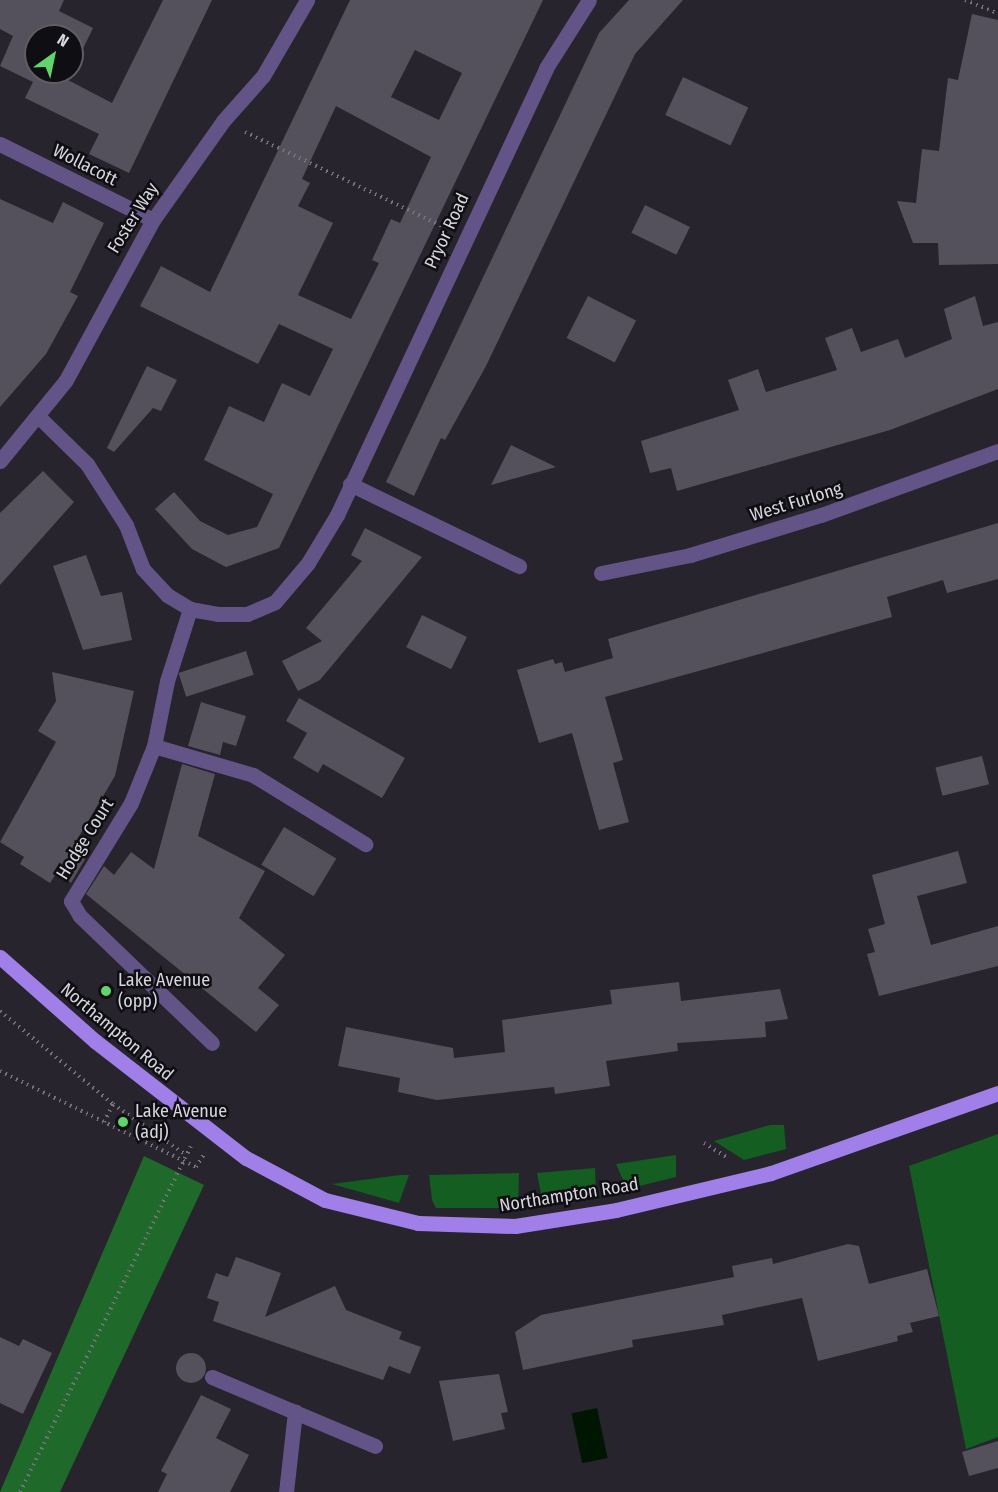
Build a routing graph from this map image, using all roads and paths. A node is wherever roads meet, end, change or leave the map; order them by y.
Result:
1 (307, 0) edge
2 (589, 0) edge
3 (965, 0) edge
4 (998, 13) edge
5 (223, 121) junction
6 (0, 144) edge
7 (153, 220) junction
8 (465, 237) junction
9 (40, 418) junction
10 (998, 451) edge
11 (0, 461) edge
12 (350, 484) junction
13 (519, 566) dead end
14 (601, 573) dead end
15 (190, 609) junction
16 (154, 746) junction
17 (364, 844) dead end
18 (0, 957) edge
19 (0, 1011) edge
20 (212, 1043) dead end
21 (0, 1071) edge
22 (998, 1094) edge
23 (113, 1104) junction
24 (104, 1122) junction
25 (704, 1143) dead end
26 (192, 1144) dead end
27 (186, 1155) junction
28 (183, 1161) junction
29 (732, 1162) dead end
30 (196, 1167) dead end
31 (212, 1377) dead end
32 (295, 1412) junction
33 (375, 1446) dead end
34 (20, 1492) edge
35 (286, 1492) edge

1 - 5 street, Foster Way
2 - 8 street, Pryor Road
3 - 4 path
5 - 7 street, Foster Way
5 - 8 path
6 - 7 street, Wollacott
7 - 9 street, Foster Way
8 - 12 street, Pryor Road
9 - 11 street, Foster Way
9 - 15 street, Pryor Road
10 - 14 street, West Furlong
12 - 13 street
12 - 15 street, Pryor Road
15 - 16 street, Hodge Court
16 - 17 street
16 - 20 street, Hodge Court
18 - 22 main road, Northampton Road
19 - 23 path
21 - 24 path
23 - 24 path
23 - 27 path
24 - 28 path
25 - 29 path
26 - 27 path
27 - 28 path
28 - 30 path
28 - 34 path
31 - 32 street
32 - 33 street
32 - 35 street

